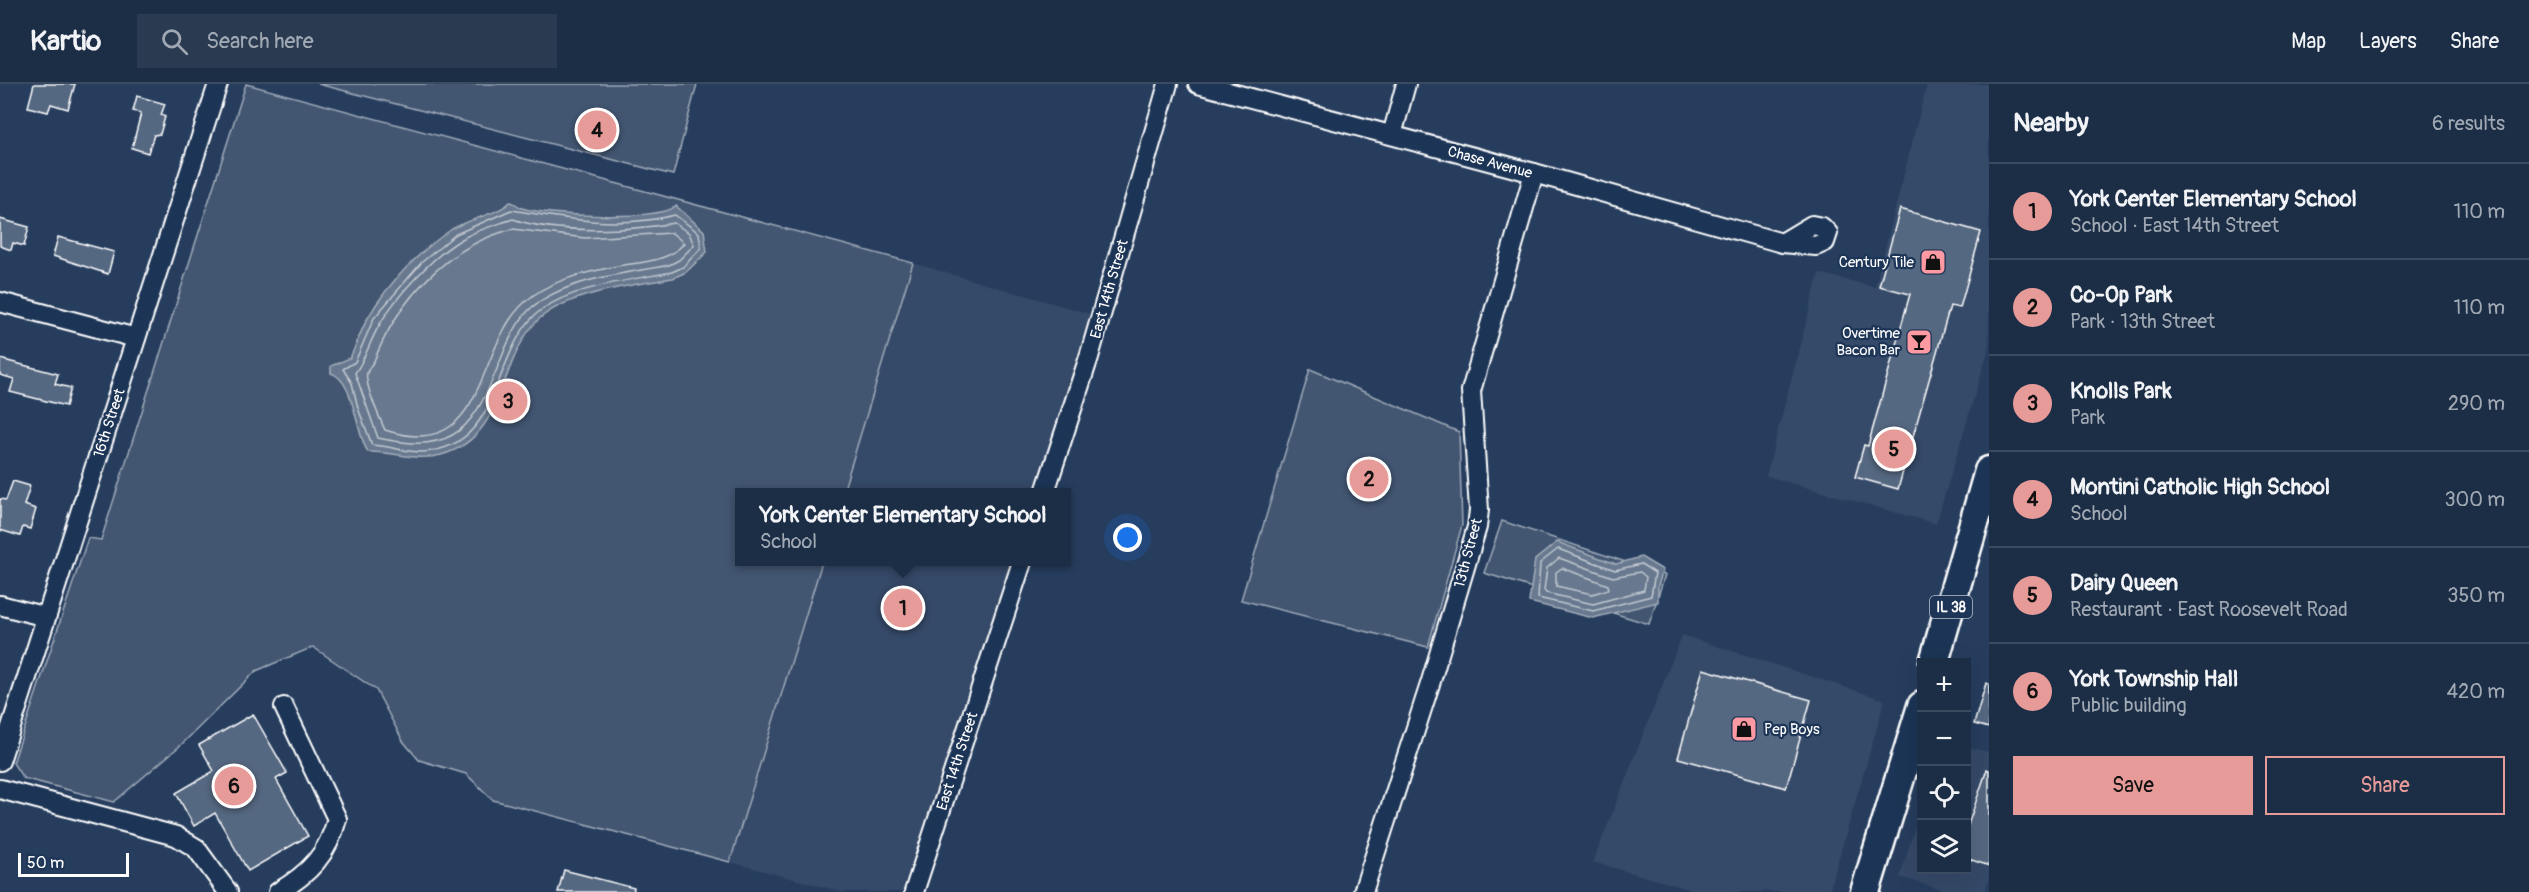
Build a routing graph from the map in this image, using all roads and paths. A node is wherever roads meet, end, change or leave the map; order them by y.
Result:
1 (218, 84) edge
2 (1168, 84) edge
3 (1198, 84) edge
4 (1406, 84) edge
5 (1392, 135) junction
6 (1534, 173) junction
7 (1782, 243) dead end
8 (0, 302) edge
9 (136, 338) junction
10 (1989, 471) edge
11 (1046, 488) edge
12 (1020, 566) edge
13 (0, 605) edge
14 (46, 617) junction
15 (1935, 658) edge
16 (284, 707) dead end
17 (1920, 712) edge
18 (0, 761) edge
19 (0, 789) edge
20 (1873, 890) edge
21 (228, 892) edge
22 (279, 892) edge
23 (914, 892) edge
24 (1363, 892) edge

1 - 9 street, 16th Street
2 - 11 street, East 14th Street
3 - 5 street, Chase Avenue
4 - 5 street
5 - 6 street, Chase Avenue
6 - 7 street, Chase Avenue
6 - 24 street, 13th Street
8 - 9 street
9 - 14 street, 16th Street
10 - 15 main road, IL 38
12 - 23 street, East 14th Street
13 - 14 street
14 - 18 street, 16th Street
16 - 22 street
17 - 20 main road
19 - 21 street

